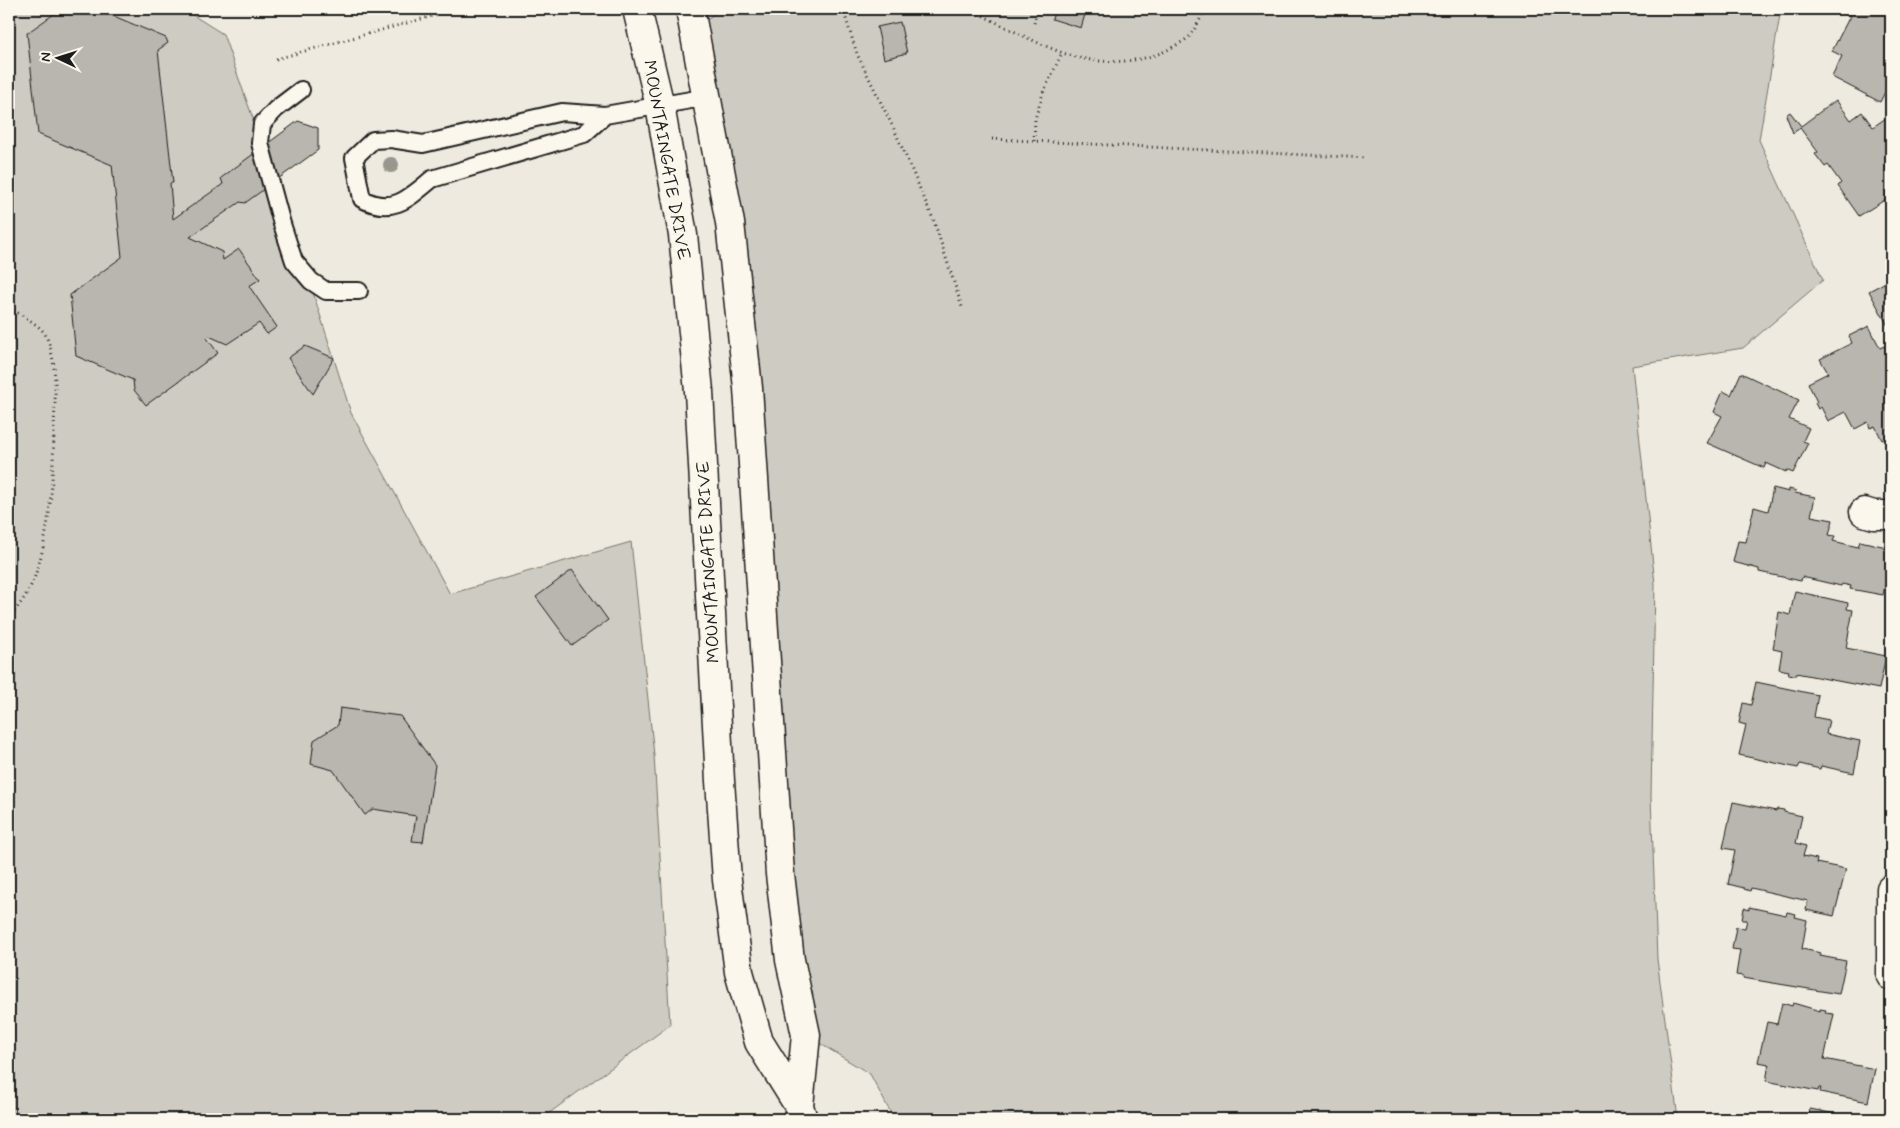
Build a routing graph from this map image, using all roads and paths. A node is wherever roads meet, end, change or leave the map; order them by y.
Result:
1 (14, 9) edge
2 (458, 9) edge
3 (637, 9) edge
4 (690, 9) edge
5 (843, 9) edge
6 (970, 9) edge
7 (1038, 9) edge
8 (1205, 9) edge
9 (9, 14) edge
10 (1034, 23) dead end
11 (1062, 53) junction
12 (276, 59) dead end
13 (301, 90) dead end
14 (708, 97) junction
15 (660, 106) junction
16 (605, 115) junction
17 (992, 139) dead end
18 (1034, 141) junction
19 (1366, 158) dead end
20 (360, 291) dead end
21 (962, 307) dead end
22 (9, 308) edge
23 (1864, 512) dead end
24 (1891, 515) edge
25 (9, 617) edge
26 (1891, 888) edge
27 (1891, 910) edge
28 (1891, 976) edge
29 (801, 1113) edge

1 - 9 path
2 - 12 path
3 - 15 street, MOUNTAINGATE DRIVE
4 - 14 street, MOUNTAINGATE DRIVE
5 - 21 path
6 - 11 path
7 - 10 path
8 - 11 path
11 - 18 path
13 - 20 lane
14 - 15 lane
14 - 29 street, MOUNTAINGATE DRIVE
15 - 16 lane
15 - 29 street, MOUNTAINGATE DRIVE
16 - 16 lane
17 - 18 path
18 - 19 path
22 - 25 path
23 - 24 street
26 - 27 street
27 - 28 street

